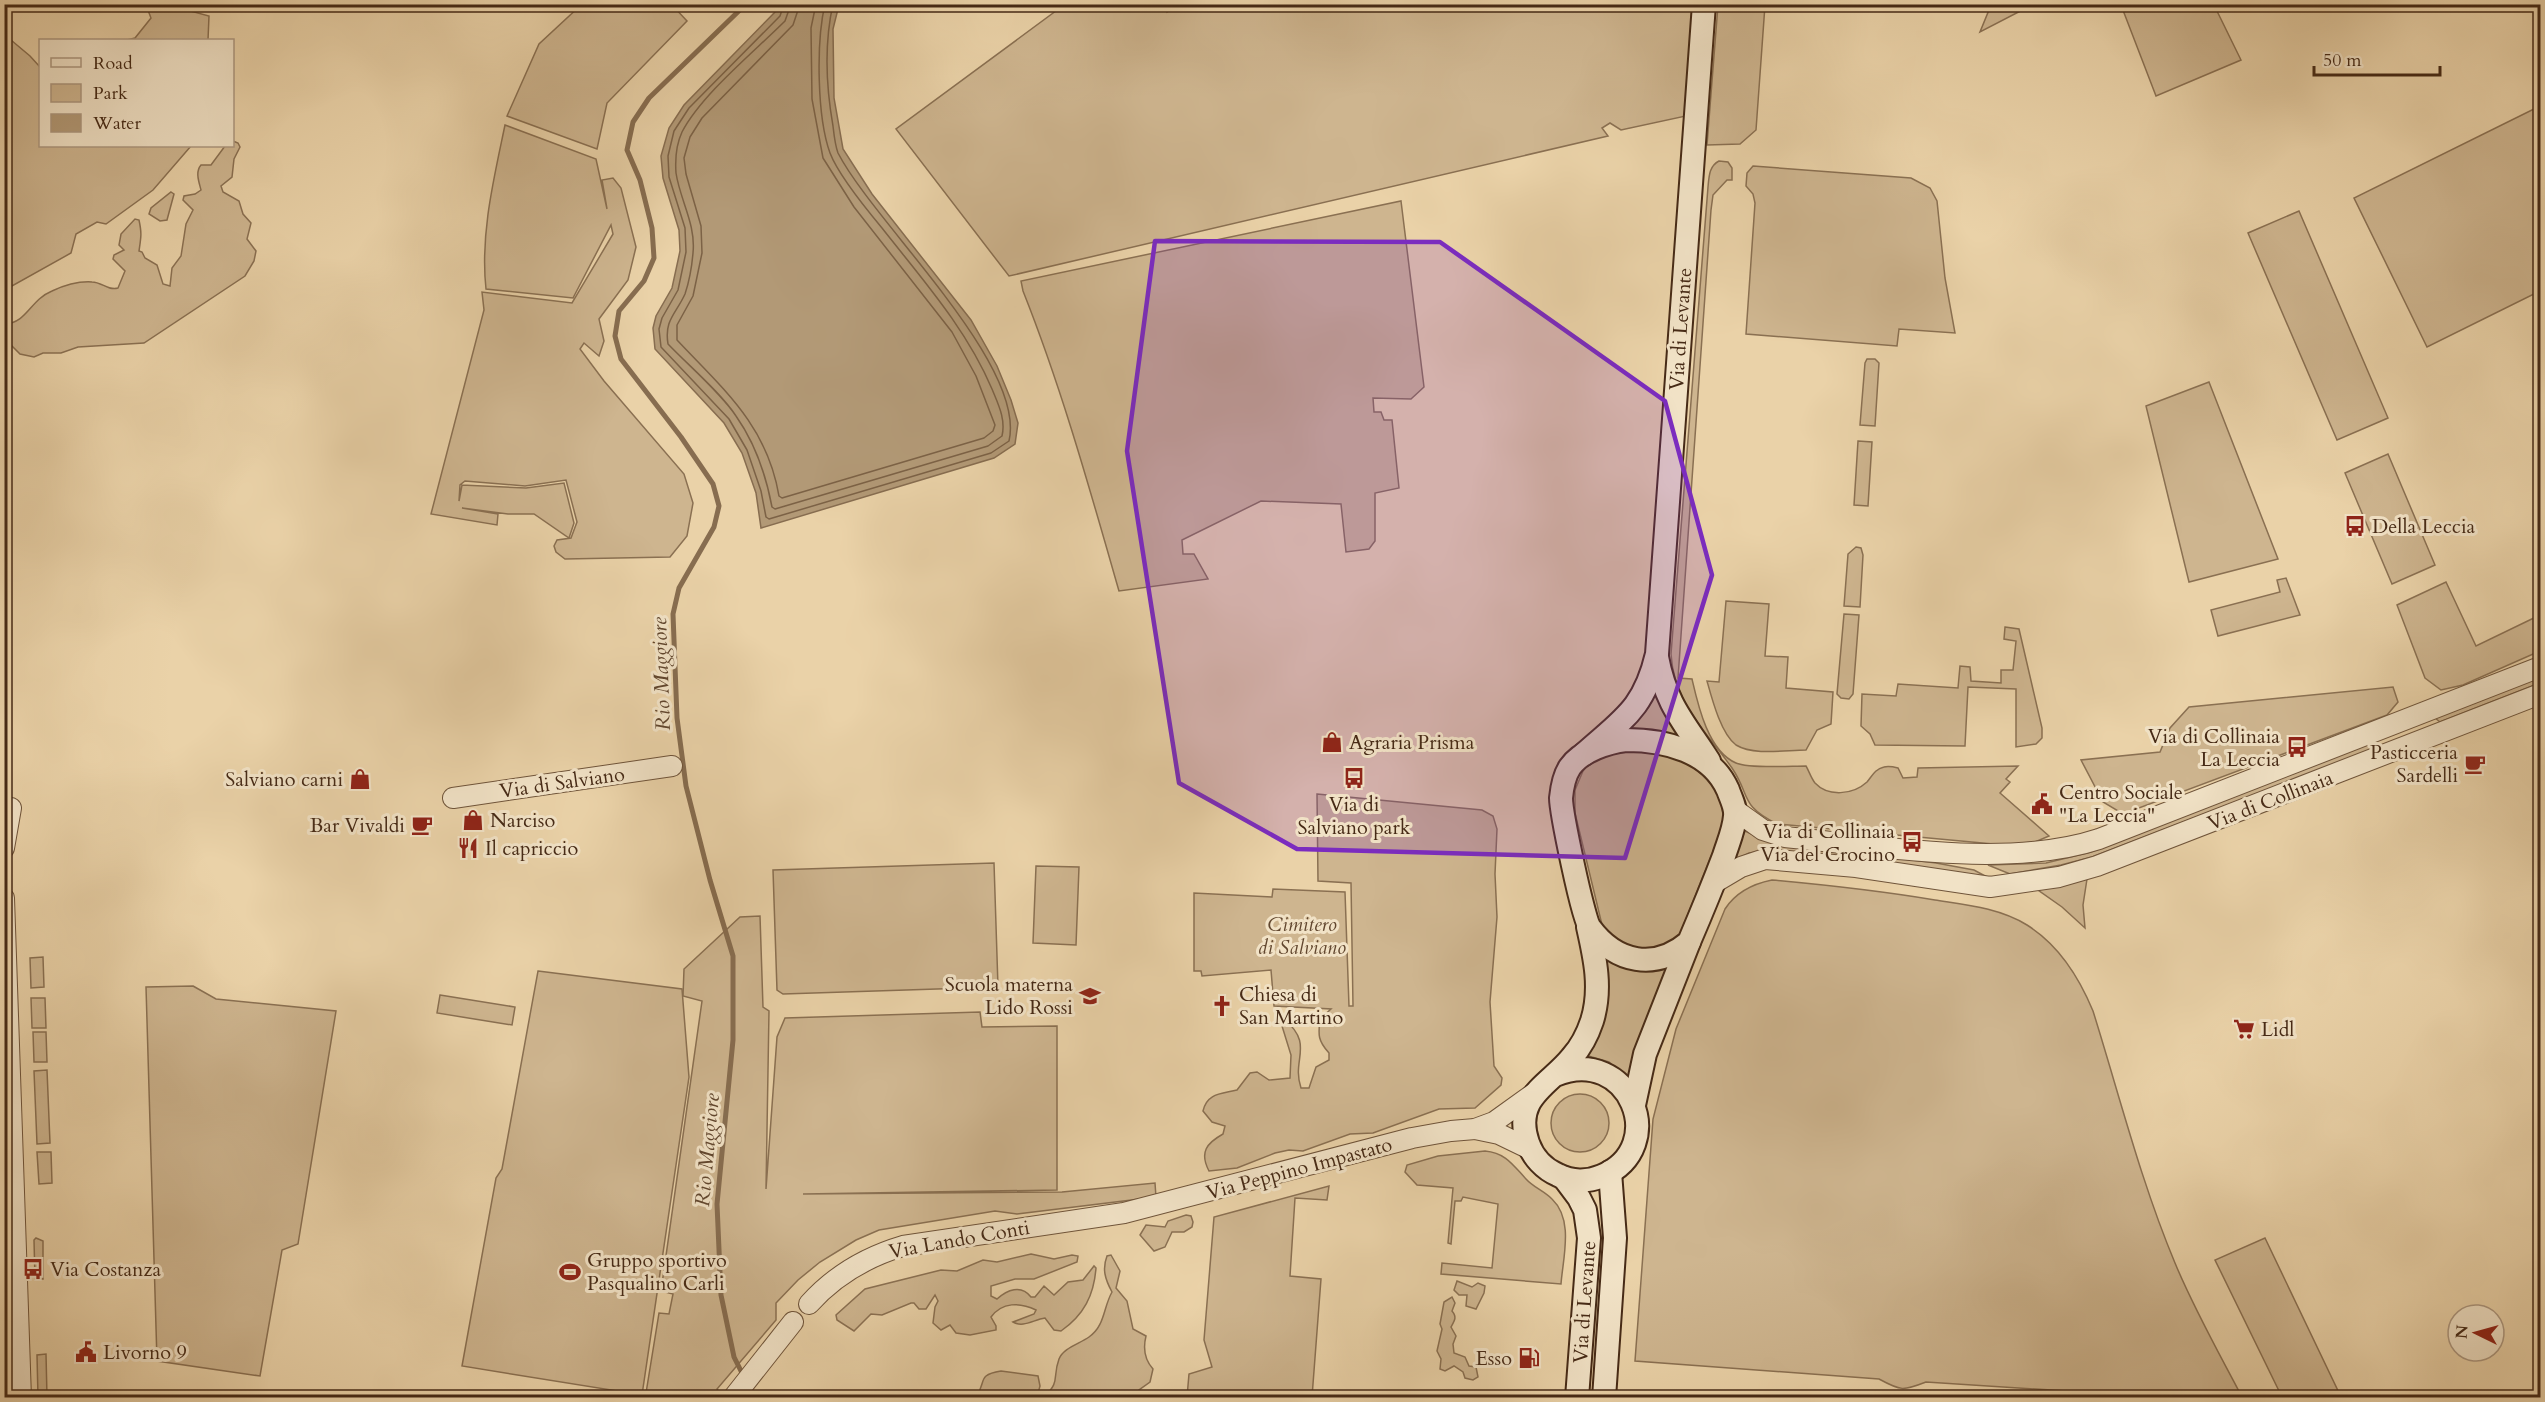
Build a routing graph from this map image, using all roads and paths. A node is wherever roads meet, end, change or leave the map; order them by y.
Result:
1 (1704, 4) edge
2 (1657, 654) junction
3 (2541, 668) edge
4 (2541, 694) edge
5 (1584, 754) junction
6 (672, 766) dead end
7 (1715, 769) junction
8 (453, 798) dead end
9 (8, 808) edge
10 (1735, 810) junction
11 (4, 848) edge
12 (1714, 883) junction
13 (5, 906) edge
14 (1588, 926) junction
15 (1689, 942) junction
16 (1555, 1075) junction
17 (1533, 1094) junction
18 (1634, 1105) junction
19 (1475, 1129) junction
20 (1530, 1149) junction
21 (1610, 1172) junction
22 (1564, 1178) junction
23 (1124, 1213) joint
24 (809, 1304) dead end
25 (793, 1322) dead end
26 (21, 1398) edge
27 (733, 1398) edge
28 (1577, 1398) edge
29 (1604, 1398) edge

1 - 2 main road, Via di Levante
2 - 5 main road, Via di Levante
2 - 7 main road, Via di Levante
3 - 10 street, Via di Collinaia
4 - 12 street, Via di Collinaia
5 - 7 main road
5 - 14 main road
6 - 8 street, Via di Salviano
7 - 10 main road
9 - 11 street
10 - 12 main road
12 - 15 main road
13 - 26 street
14 - 15 main road
14 - 16 main road
15 - 18 main road
16 - 17 main road
16 - 18 main road
17 - 19 street, Via Peppino Impastato
17 - 20 main road
18 - 21 main road
19 - 20 street, Via Peppino Impastato
19 - 23 street, Via Peppino Impastato
20 - 22 main road, Via di Levante
21 - 22 main road
21 - 29 main road, Via di Levante
22 - 28 main road, Via di Levante
23 - 24 street, Via Lando Conti
25 - 27 street

